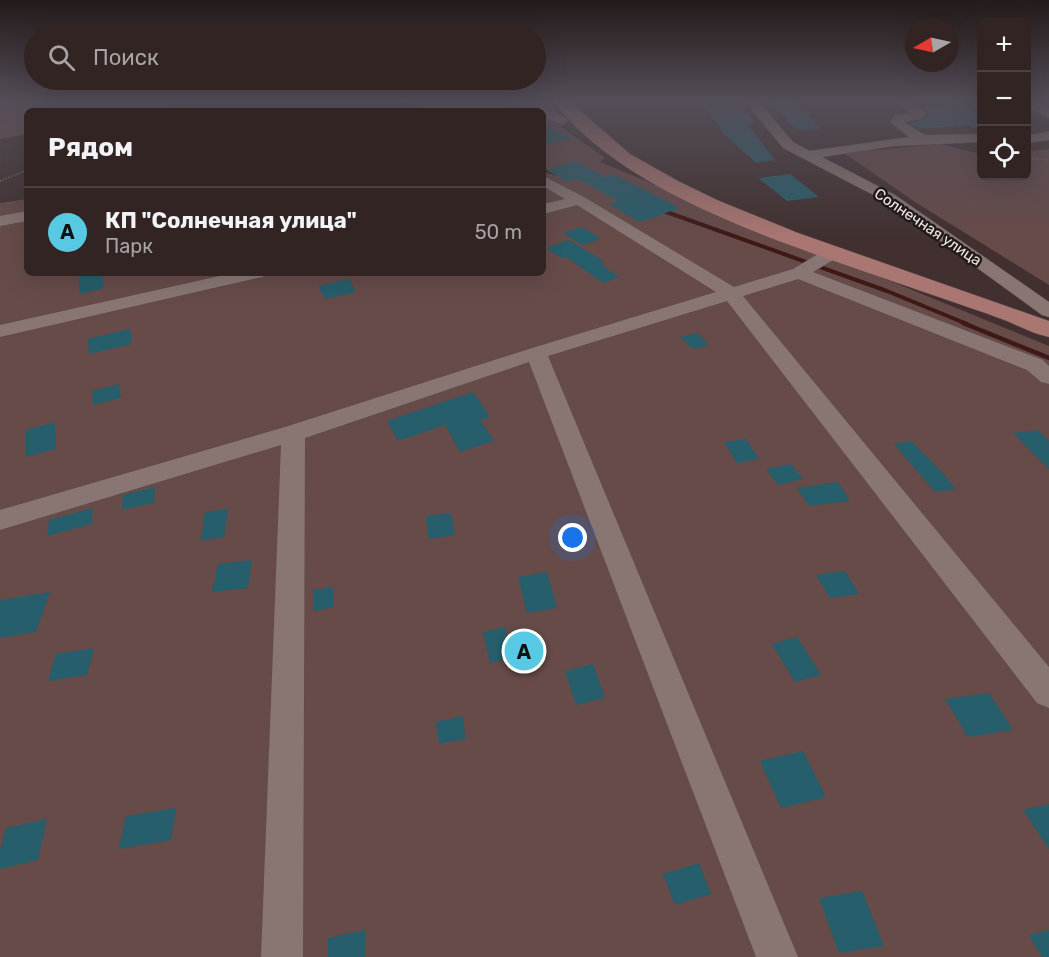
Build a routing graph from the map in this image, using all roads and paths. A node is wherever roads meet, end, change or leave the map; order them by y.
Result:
1 (612, 147) edge
2 (791, 147) edge
3 (857, 147) edge
4 (806, 156) junction
5 (1031, 158) edge
6 (1049, 160) edge
7 (24, 171) edge
8 (0, 181) edge
9 (546, 182) edge
10 (579, 200) junction
11 (546, 207) edge
12 (24, 217) edge
13 (0, 221) edge
14 (834, 252) junction
15 (799, 273) junction
16 (244, 276) edge
17 (730, 293) junction
18 (1046, 322) edge
19 (0, 331) edge
20 (536, 353) junction
21 (1049, 377) edge
22 (293, 433) junction
23 (0, 520) edge
24 (1049, 692) edge
25 (282, 957) edge
26 (777, 957) edge

1 - 14 main road
2 - 4 street, Солнечная улица
3 - 4 street
4 - 18 street, Солнечная улица
5 - 6 path
7 - 8 path
9 - 10 street
10 - 11 street
10 - 17 street
12 - 13 street
14 - 15 street
14 - 18 main road
15 - 17 street
15 - 21 street
16 - 19 street
17 - 20 street
17 - 24 street
20 - 22 street
20 - 26 street
22 - 23 street
22 - 25 street

